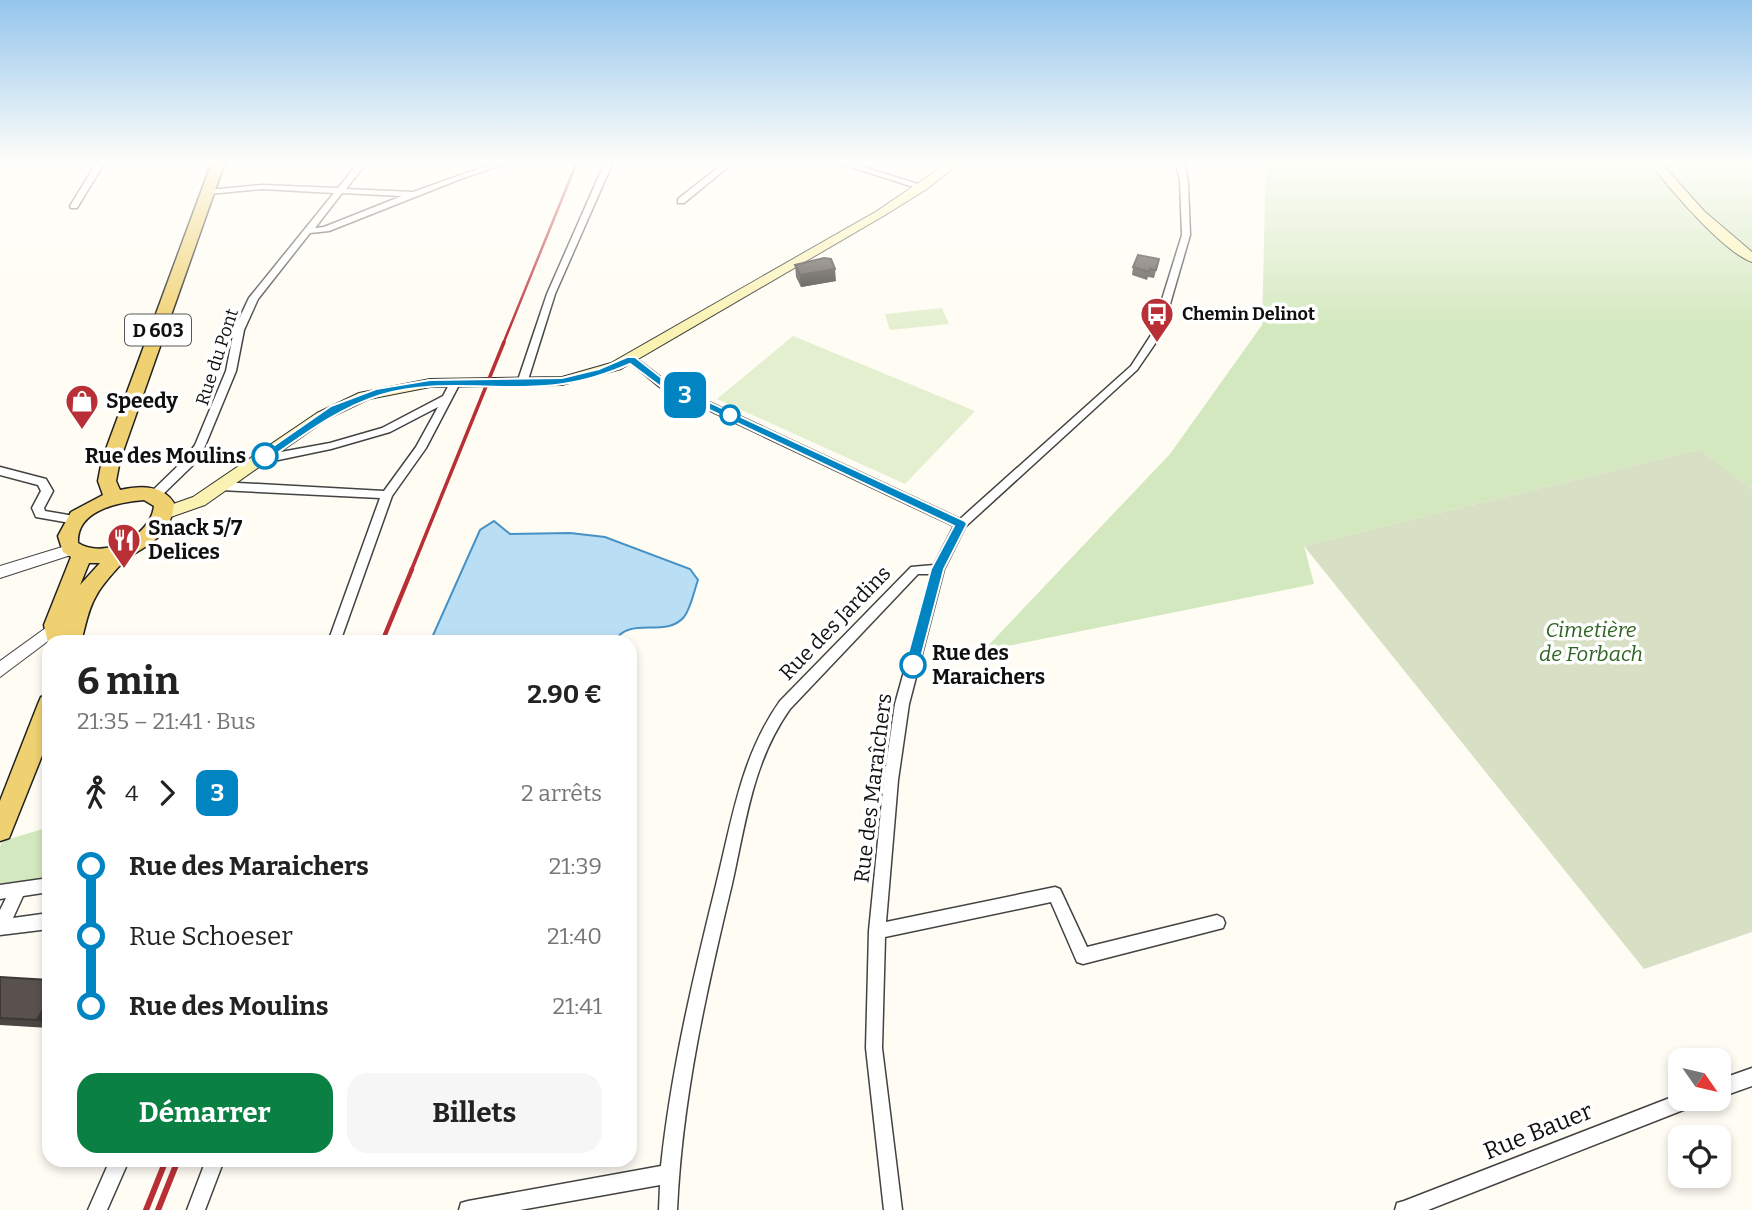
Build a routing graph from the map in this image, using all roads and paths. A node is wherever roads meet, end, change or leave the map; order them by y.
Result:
1 (199, 218) edge
2 (318, 218) edge
3 (353, 218) edge
4 (584, 218) edge
5 (870, 218) edge
6 (1185, 218) edge
7 (1704, 218) edge
8 (309, 231) junction
9 (1752, 258) edge
10 (631, 359) junction
11 (455, 383) junction
12 (522, 383) junction
13 (447, 398) junction
14 (259, 460) junction
15 (0, 471) edge
16 (219, 486) junction
17 (154, 495) junction
18 (387, 495) junction
19 (114, 497) junction
20 (165, 513) junction
21 (76, 520) junction
22 (961, 524) junction
23 (124, 550) junction
24 (77, 552) junction
25 (938, 569) junction
26 (0, 572) edge
27 (61, 635) edge
28 (62, 635) edge
29 (337, 635) edge
30 (42, 648) edge
31 (0, 670) edge
32 (42, 725) edge
33 (0, 830) edge
34 (42, 887) edge
35 (19, 890) junction
36 (0, 892) edge
37 (42, 922) edge
38 (1217, 923) dead end
39 (877, 931) junction
40 (1752, 1077) edge
41 (1731, 1084) edge
42 (1668, 1108) edge
43 (117, 1167) edge
44 (212, 1167) edge
45 (668, 1174) junction
46 (97, 1210) edge
47 (196, 1210) edge
48 (468, 1210) edge
49 (668, 1210) edge
50 (893, 1210) edge
51 (1404, 1210) edge

1 - 19 main road, D 603
2 - 8 street, Rue du Pont
3 - 8 street
4 - 12 street
5 - 10 main road
6 - 22 street
7 - 9 main road
8 - 17 street, Rue du Pont
10 - 12 main road
10 - 22 street
11 - 12 main road
11 - 13 street
11 - 14 main road
13 - 14 street
13 - 18 street
14 - 16 main road
15 - 21 street
16 - 18 street
16 - 20 main road
17 - 19 main road
17 - 20 main road
18 - 29 street
19 - 21 main road
20 - 23 main road
21 - 24 main road
22 - 25 street
23 - 24 main road
23 - 28 main road
24 - 26 street
24 - 27 main road
25 - 39 street, Rue des Maraîchers
25 - 45 street, Rue des Jardins
30 - 31 street
32 - 33 main road
34 - 35 street
35 - 36 street
35 - 37 street
38 - 39 street
39 - 50 street, Rue des Maraîchers
40 - 41 street
42 - 51 street, Rue Bauer
43 - 46 street
44 - 47 street
45 - 48 street
45 - 49 street, Rue des Jardins

